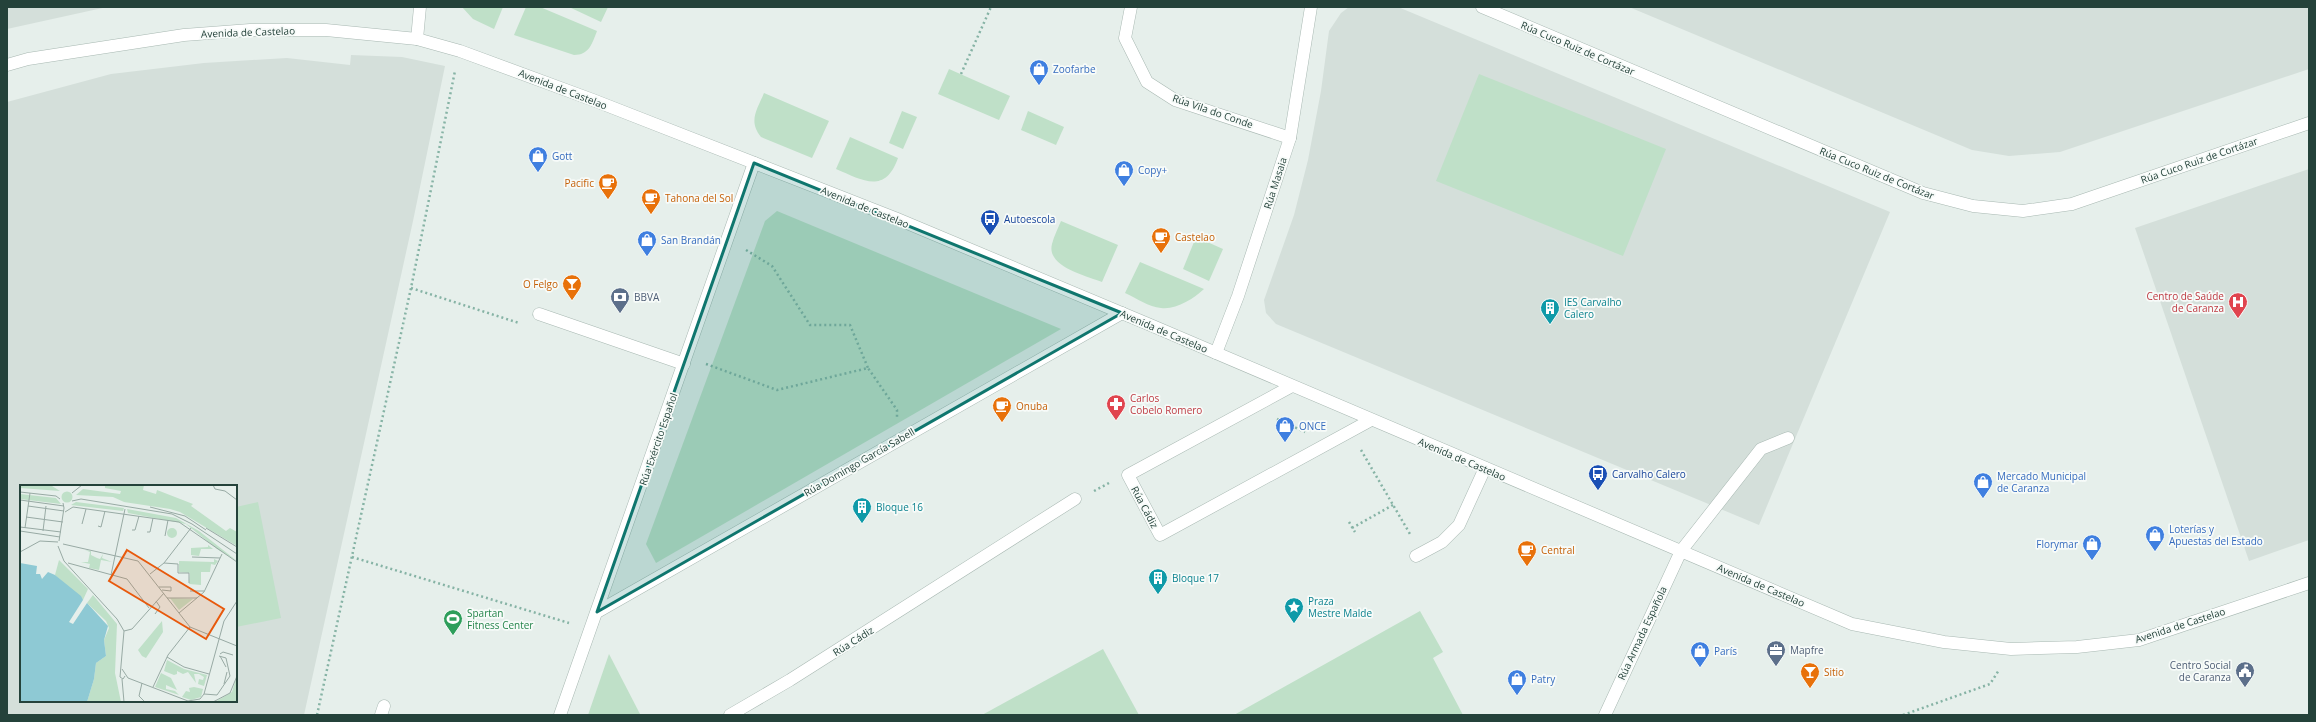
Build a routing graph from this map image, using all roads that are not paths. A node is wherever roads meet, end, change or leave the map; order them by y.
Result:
1 (420, 7) edge
2 (1131, 7) edge
3 (1311, 7) edge
4 (1482, 7) edge
5 (416, 39) junction
6 (7, 65) edge
7 (2309, 123) edge
8 (1290, 138) junction
9 (754, 163) junction
10 (1122, 313) junction
11 (539, 314) dead end
12 (1216, 353) junction
13 (685, 360) junction
14 (1292, 386) junction
15 (1371, 420) junction
16 (1788, 438) dead end
17 (1484, 468) junction
18 (1075, 499) road end
19 (1681, 551) junction
20 (1419, 555) road end
21 (2309, 583) edge
22 (597, 612) junction
23 (560, 715) edge
24 (730, 715) edge
25 (1605, 715) edge

1 - 5 street
2 - 8 street, Rúa Vila do Conde
3 - 8 street, Rúa Masaia
4 - 7 street, Rúa Cuco Ruiz de Cortázar
5 - 6 street, Avenida de Castelao
5 - 9 street, Avenida de Castelao
8 - 12 street, Rúa Masaia
9 - 10 street, Avenida de Castelao
9 - 13 street, Rúa Exército Español
10 - 12 street, Avenida de Castelao
10 - 22 street, Rúa Domingo García Sabell
11 - 13 street
12 - 14 street, Avenida de Castelao
13 - 22 street, Rúa Exército Español
14 - 15 street, Avenida de Castelao
14 - 15 street, Rúa Cádiz
15 - 17 street, Avenida de Castelao
16 - 19 street, Rúa Armada Española
17 - 19 street, Avenida de Castelao
17 - 20 street
18 - 24 street, Rúa Cádiz
19 - 21 street, Avenida de Castelao
19 - 25 street, Rúa Armada Española
22 - 23 street, Rúa Exército Español

